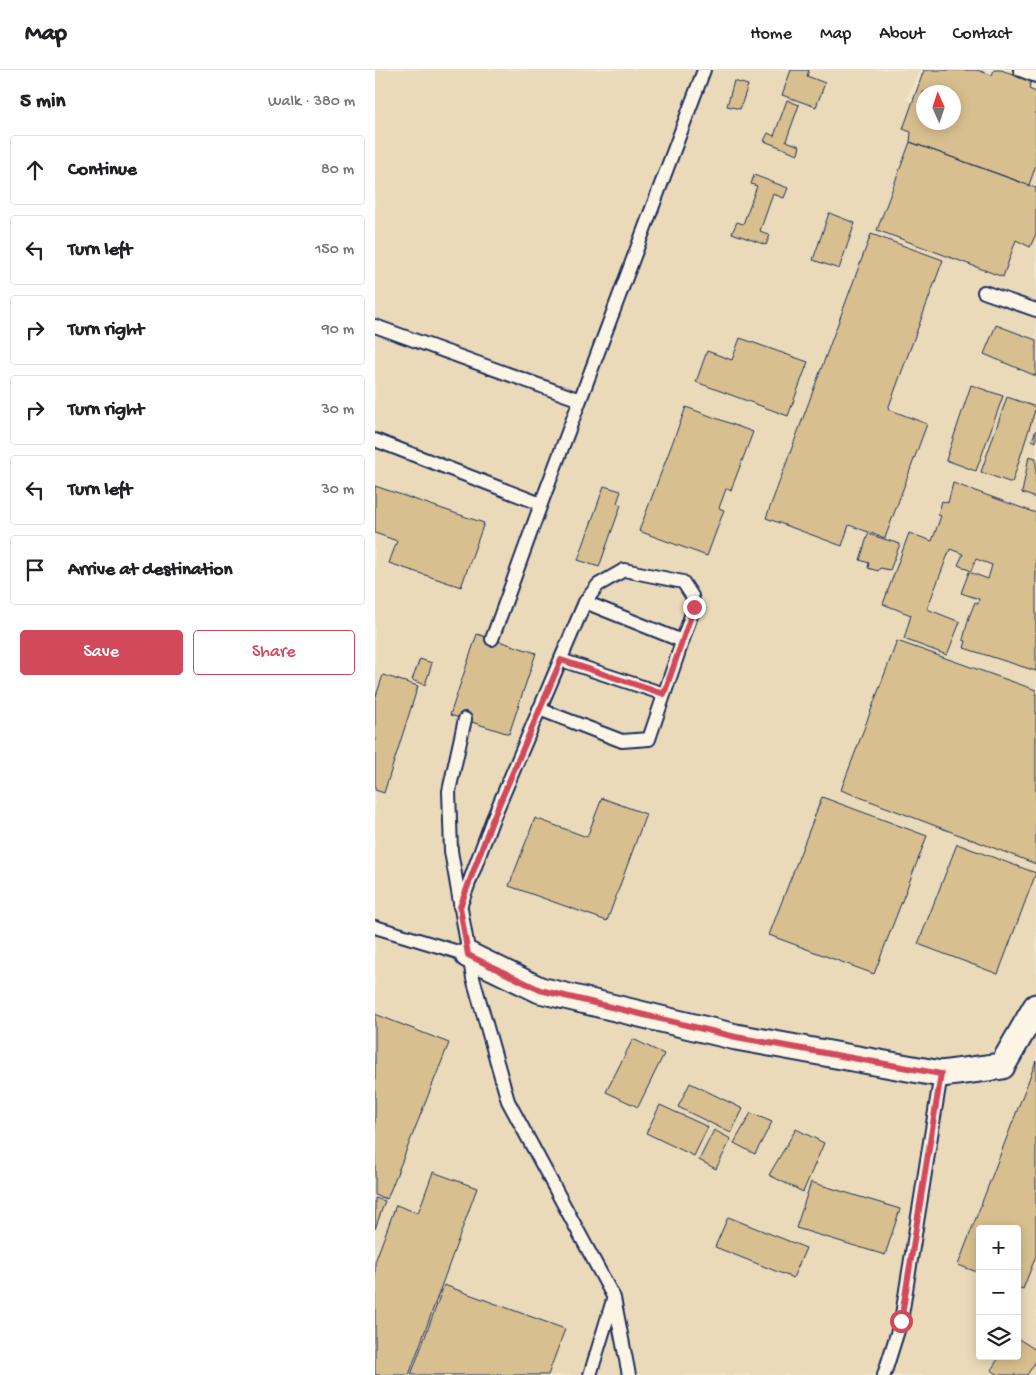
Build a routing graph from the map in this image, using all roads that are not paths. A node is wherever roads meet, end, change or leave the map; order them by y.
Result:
1 (704, 70) edge
2 (1020, 70) edge
3 (1036, 76) edge
4 (984, 292) dead end
5 (1036, 310) edge
6 (375, 326) edge
7 (580, 400) junction
8 (375, 440) edge
9 (541, 504) junction
10 (585, 602) junction
11 (492, 640) dead end
12 (683, 641) junction
13 (561, 660) junction
14 (664, 694) junction
15 (539, 709) junction
16 (465, 719) dead end
17 (460, 907) junction
18 (375, 927) edge
19 (468, 955) junction
20 (1036, 1007) edge
21 (941, 1074) junction
22 (614, 1298) junction
23 (590, 1375) edge
24 (629, 1375) edge
25 (883, 1375) edge

1 - 7 lane
2 - 3 lane
4 - 5 lane
6 - 7 lane
7 - 9 lane
8 - 9 lane
9 - 11 lane
10 - 12 lane
10 - 12 lane
10 - 13 lane
12 - 14 lane
13 - 14 lane
13 - 15 lane
14 - 15 lane
15 - 17 lane
16 - 17 lane
17 - 19 lane
18 - 19 lane
19 - 21 street
19 - 22 lane
20 - 21 street
21 - 25 lane
22 - 23 lane
22 - 24 lane

